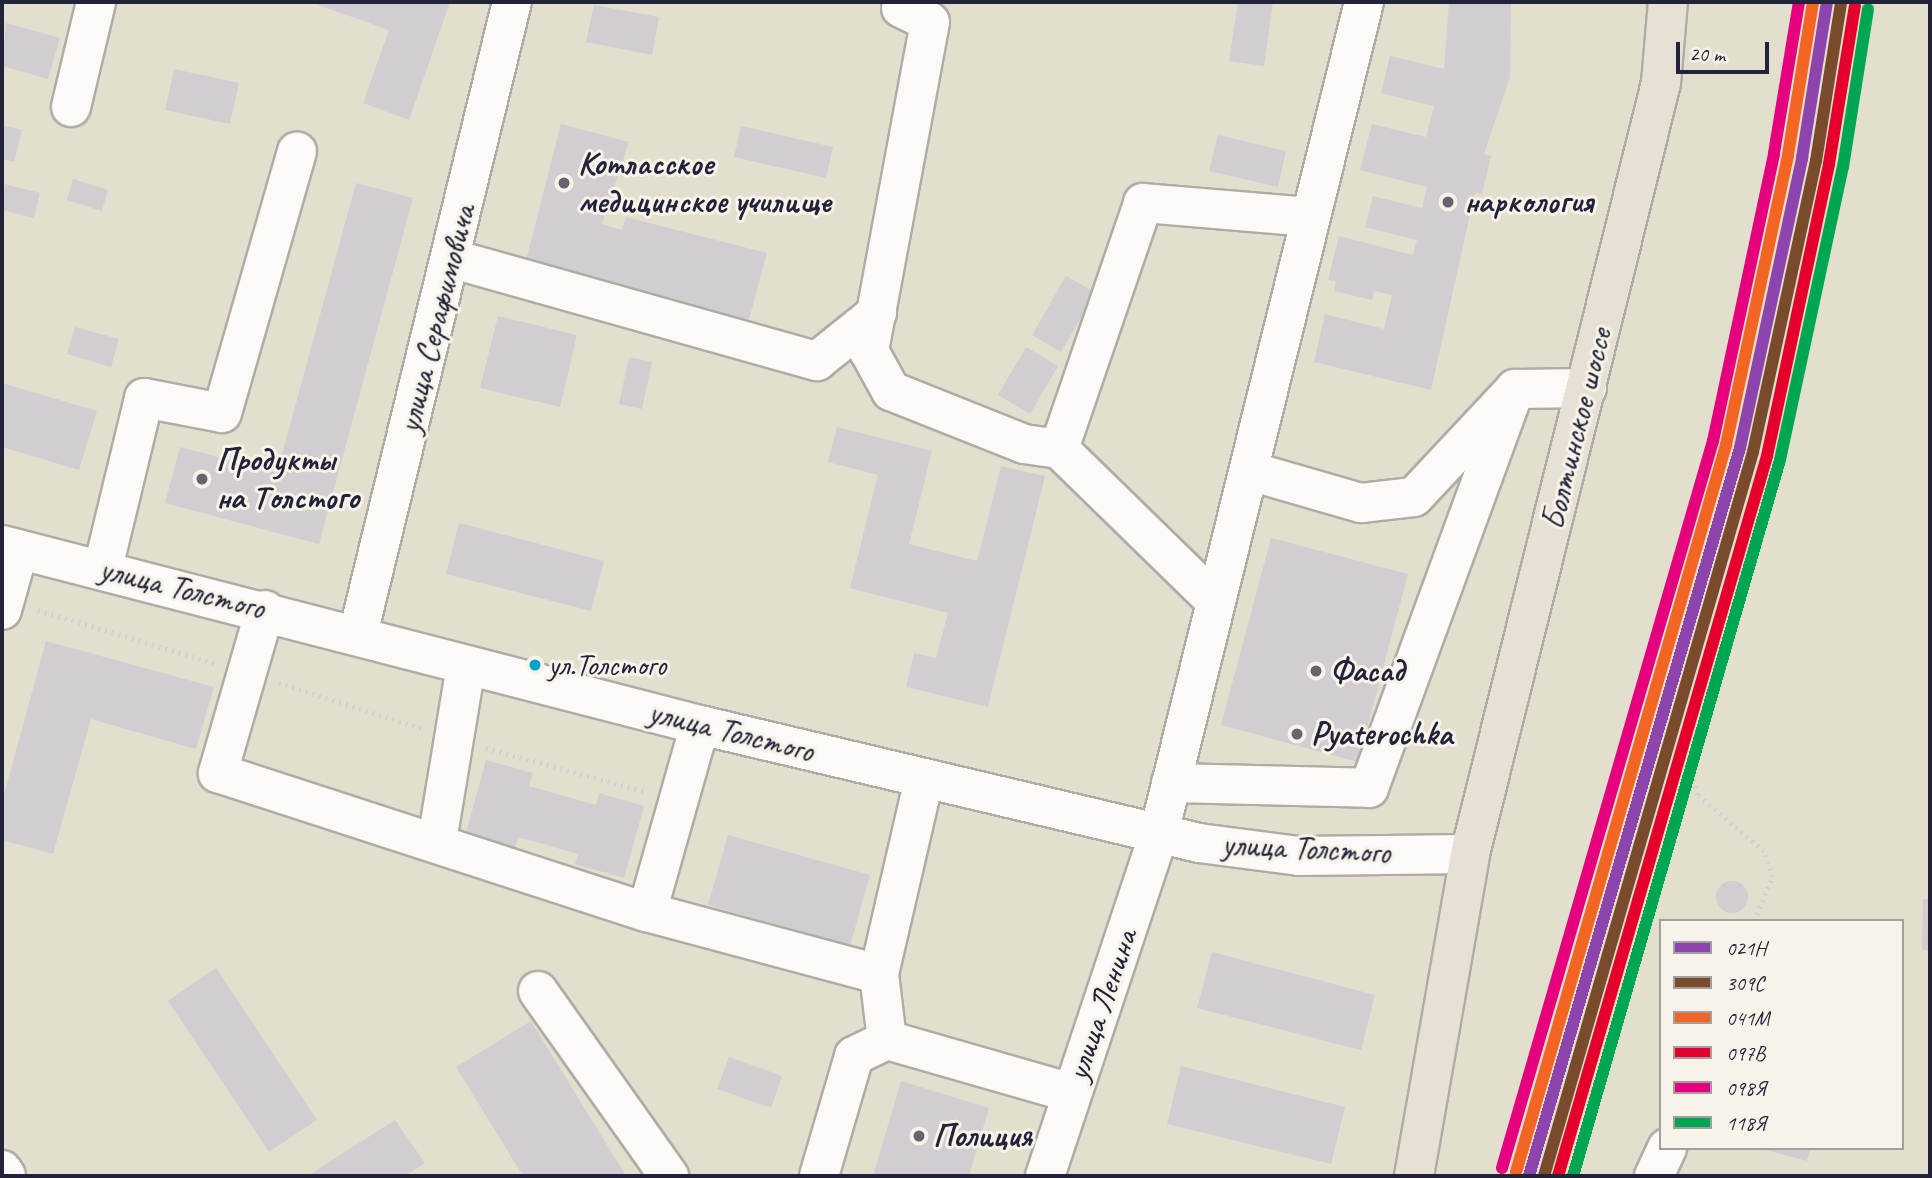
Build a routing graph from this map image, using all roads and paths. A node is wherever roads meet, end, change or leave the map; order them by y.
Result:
1 (96, 2) edge
2 (512, 2) edge
3 (1364, 2) edge
4 (1668, 2) edge
5 (1865, 2) edge
6 (901, 8) dead end
7 (71, 107) dead end
8 (297, 152) dead end
9 (1308, 217) junction
10 (453, 259) junction
11 (877, 313) junction
12 (1515, 388) junction
13 (1587, 388) junction
14 (1059, 449) junction
15 (1250, 471) junction
16 (10, 547) edge
17 (103, 568) junction
18 (1215, 601) junction
19 (3, 605) edge
20 (265, 610) junction
21 (358, 634) junction
22 (466, 665) junction
23 (248, 673) junction
24 (700, 725) junction
25 (453, 739) junction
26 (924, 779) junction
27 (1171, 783) junction
28 (678, 800) junction
29 (1159, 834) junction
30 (437, 841) junction
31 (1470, 853) junction
32 (647, 912) junction
33 (1755, 919) edge
34 (878, 974) junction
35 (538, 990) dead end
36 (887, 1040) junction
37 (1072, 1093) junction
38 (1666, 1150) edge
39 (2, 1170) edge
40 (6, 1176) edge
41 (669, 1176) edge
42 (819, 1176) edge
43 (1045, 1176) edge
44 (1414, 1176) edge
45 (1654, 1176) edge

1 - 7 street
2 - 10 street, улица Серафимовича
3 - 9 street, улица Ленина
4 - 13 main road, Болтинское шоссе
5 - 33 path
6 - 11 street
8 - 17 street
9 - 14 street
9 - 15 street, улица Ленина
10 - 11 street
10 - 21 street, улица Серафимовича
11 - 14 street
12 - 13 street
12 - 15 street
12 - 27 street
13 - 31 main road, Болтинское шоссе
14 - 18 street
15 - 18 street, улица Ленина
16 - 17 street, улица Толстого
16 - 19 street
17 - 20 street, улица Толстого
18 - 27 street, улица Ленина
19 - 23 path
20 - 21 street, улица Толстого
20 - 23 street
21 - 22 street, улица Толстого
22 - 24 street, улица Толстого
22 - 25 street
23 - 25 path
23 - 30 street
24 - 26 street, улица Толстого
24 - 28 street
25 - 28 path
25 - 30 street
26 - 29 street, улица Толстого
26 - 34 street
27 - 29 street, улица Ленина
28 - 32 street
29 - 31 street, улица Толстого
29 - 37 street, улица Ленина
30 - 32 street
31 - 44 main road, Болтинское шоссе
32 - 34 street
34 - 36 street
35 - 41 street
36 - 37 street
36 - 42 street
37 - 43 street, улица Ленина
38 - 45 street
39 - 40 street

